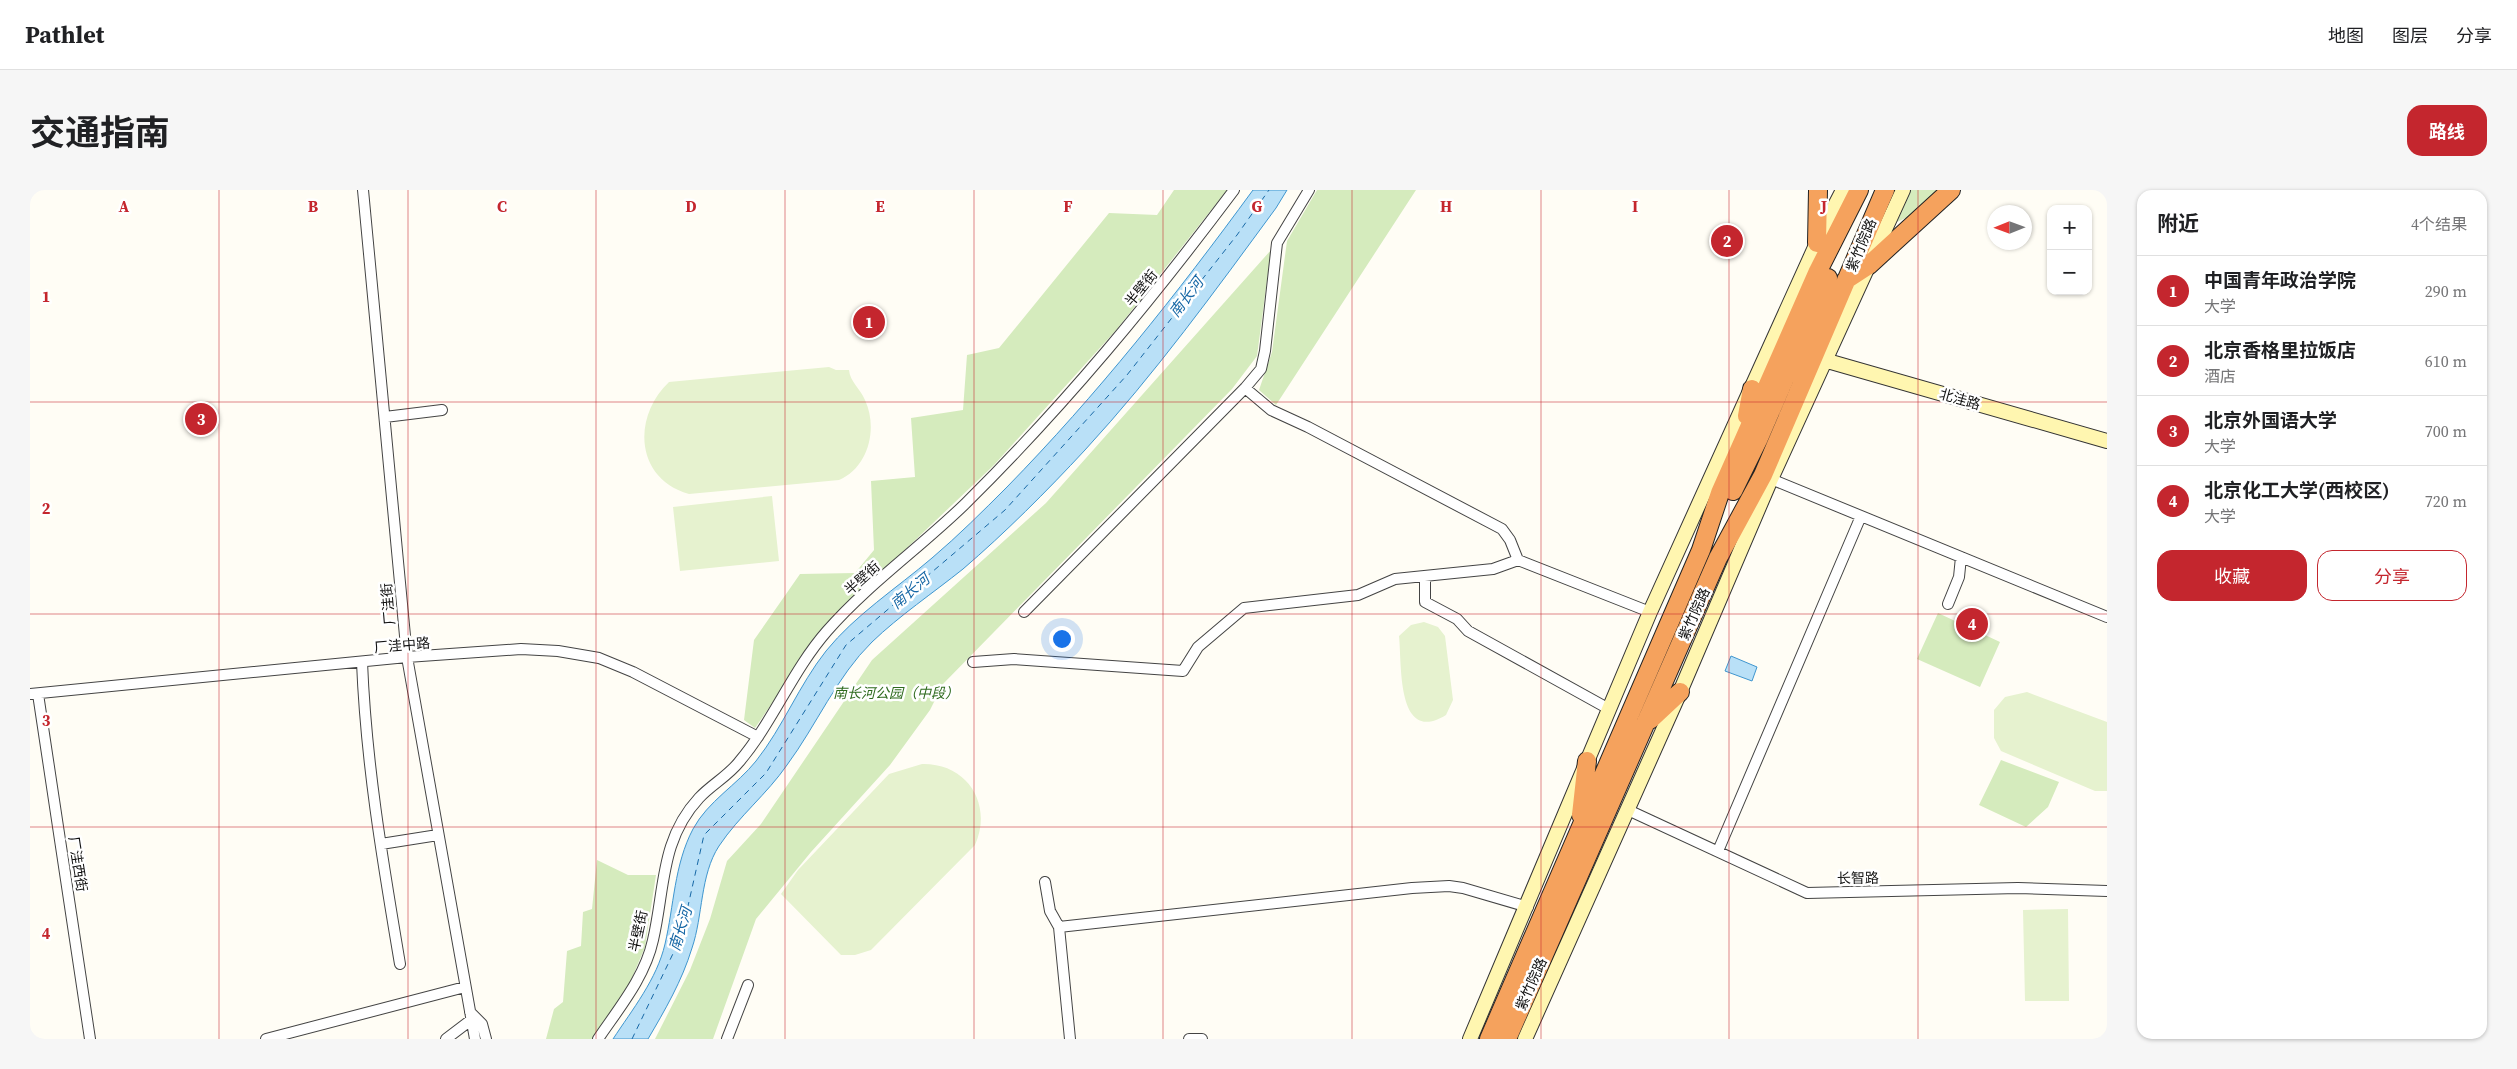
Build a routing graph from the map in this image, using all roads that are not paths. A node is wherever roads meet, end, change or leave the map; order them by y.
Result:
1 (364, 190) edge
2 (1234, 190) edge
3 (1310, 190) edge
4 (1818, 190) edge
5 (1843, 190) edge
6 (1859, 190) edge
7 (1867, 190) edge
8 (1874, 190) edge
9 (1885, 190) edge
10 (1903, 190) edge
11 (1951, 190) edge
12 (1817, 243) junction
13 (1869, 264) junction
14 (1846, 280) junction
15 (1791, 334) junction
16 (1820, 359) junction
17 (1753, 386) junction
18 (1245, 388) junction
19 (442, 410) dead end
20 (385, 417) junction
21 (1756, 439) junction
22 (2107, 441) edge
23 (1767, 477) junction
24 (1757, 512) joint
25 (1862, 516) junction
26 (1961, 557) junction
27 (1718, 558) junction
28 (1518, 560) junction
29 (1425, 576) junction
30 (1948, 604) dead end
31 (1024, 612) dead end
32 (1650, 612) junction
33 (2107, 617) edge
34 (407, 657) junction
35 (362, 662) junction
36 (973, 662) dead end
37 (1680, 692) junction
38 (34, 694) edge
39 (1609, 709) junction
40 (1644, 726) junction
41 (758, 737) junction
42 (1587, 761) junction
43 (1628, 810) junction
44 (438, 835) junction
45 (1579, 835) junction
46 (380, 844) junction
47 (1718, 851) junction
48 (1045, 882) dead end
49 (2107, 891) edge
50 (1528, 906) junction
51 (1059, 927) junction
52 (400, 964) dead end
53 (748, 985) dead end
54 (465, 987) junction
55 (470, 1016) junction
56 (90, 1039) edge
57 (266, 1039) edge
58 (446, 1039) edge
59 (475, 1039) edge
60 (486, 1039) edge
61 (598, 1039) edge
62 (727, 1039) edge
63 (1070, 1039) edge
64 (1189, 1039) edge
65 (1202, 1039) edge
66 (1470, 1039) edge
67 (1489, 1039) edge
68 (1507, 1039) edge
69 (1525, 1039) edge

1 - 20 street, 厂洼街
2 - 41 street, 半壁街
3 - 18 street
4 - 12 highway
5 - 12 street
6 - 15 highway, 紫竹院路
7 - 21 highway
8 - 21 highway
9 - 14 highway, 紫竹院路
10 - 13 street, 紫竹院路
11 - 13 highway
12 - 17 street
13 - 14 highway
13 - 16 street, 紫竹院路
14 - 16 highway, 紫竹院路
15 - 17 highway
15 - 21 highway, 紫竹院路
16 - 22 street, 北洼路
16 - 23 highway, 紫竹院路
17 - 21 highway
17 - 32 street
18 - 28 street
18 - 31 street
19 - 20 street
20 - 34 street, 厂洼街
21 - 27 highway
21 - 45 highway, 紫竹院路
23 - 24 highway
23 - 25 street
23 - 27 highway, 紫竹院路
24 - 37 street, 紫竹院路
25 - 26 street
25 - 47 street
26 - 30 street
26 - 33 street
27 - 40 highway, 紫竹院路
28 - 29 street
28 - 32 street
29 - 36 street
29 - 39 street
32 - 39 street
34 - 35 street, 厂洼中路
34 - 41 street, 厂洼中路
34 - 44 street, 厂洼街
35 - 38 street, 厂洼中路
35 - 46 street
37 - 40 highway
37 - 43 street, 紫竹院路
38 - 56 street, 厂洼西街
39 - 42 street
40 - 68 highway, 紫竹院路
41 - 61 street, 半壁街
42 - 45 highway
42 - 50 street
43 - 47 street, 长智路
43 - 69 street, 紫竹院路
44 - 46 street
44 - 54 street, 厂洼街
45 - 67 highway, 紫竹院路
46 - 52 street
47 - 49 street, 长智路
48 - 51 street
50 - 51 street
50 - 66 street
51 - 63 street
53 - 62 street
54 - 55 street, 厂洼街
54 - 57 street
55 - 58 street
55 - 59 street, 厂洼街
55 - 60 street
64 - 65 street

